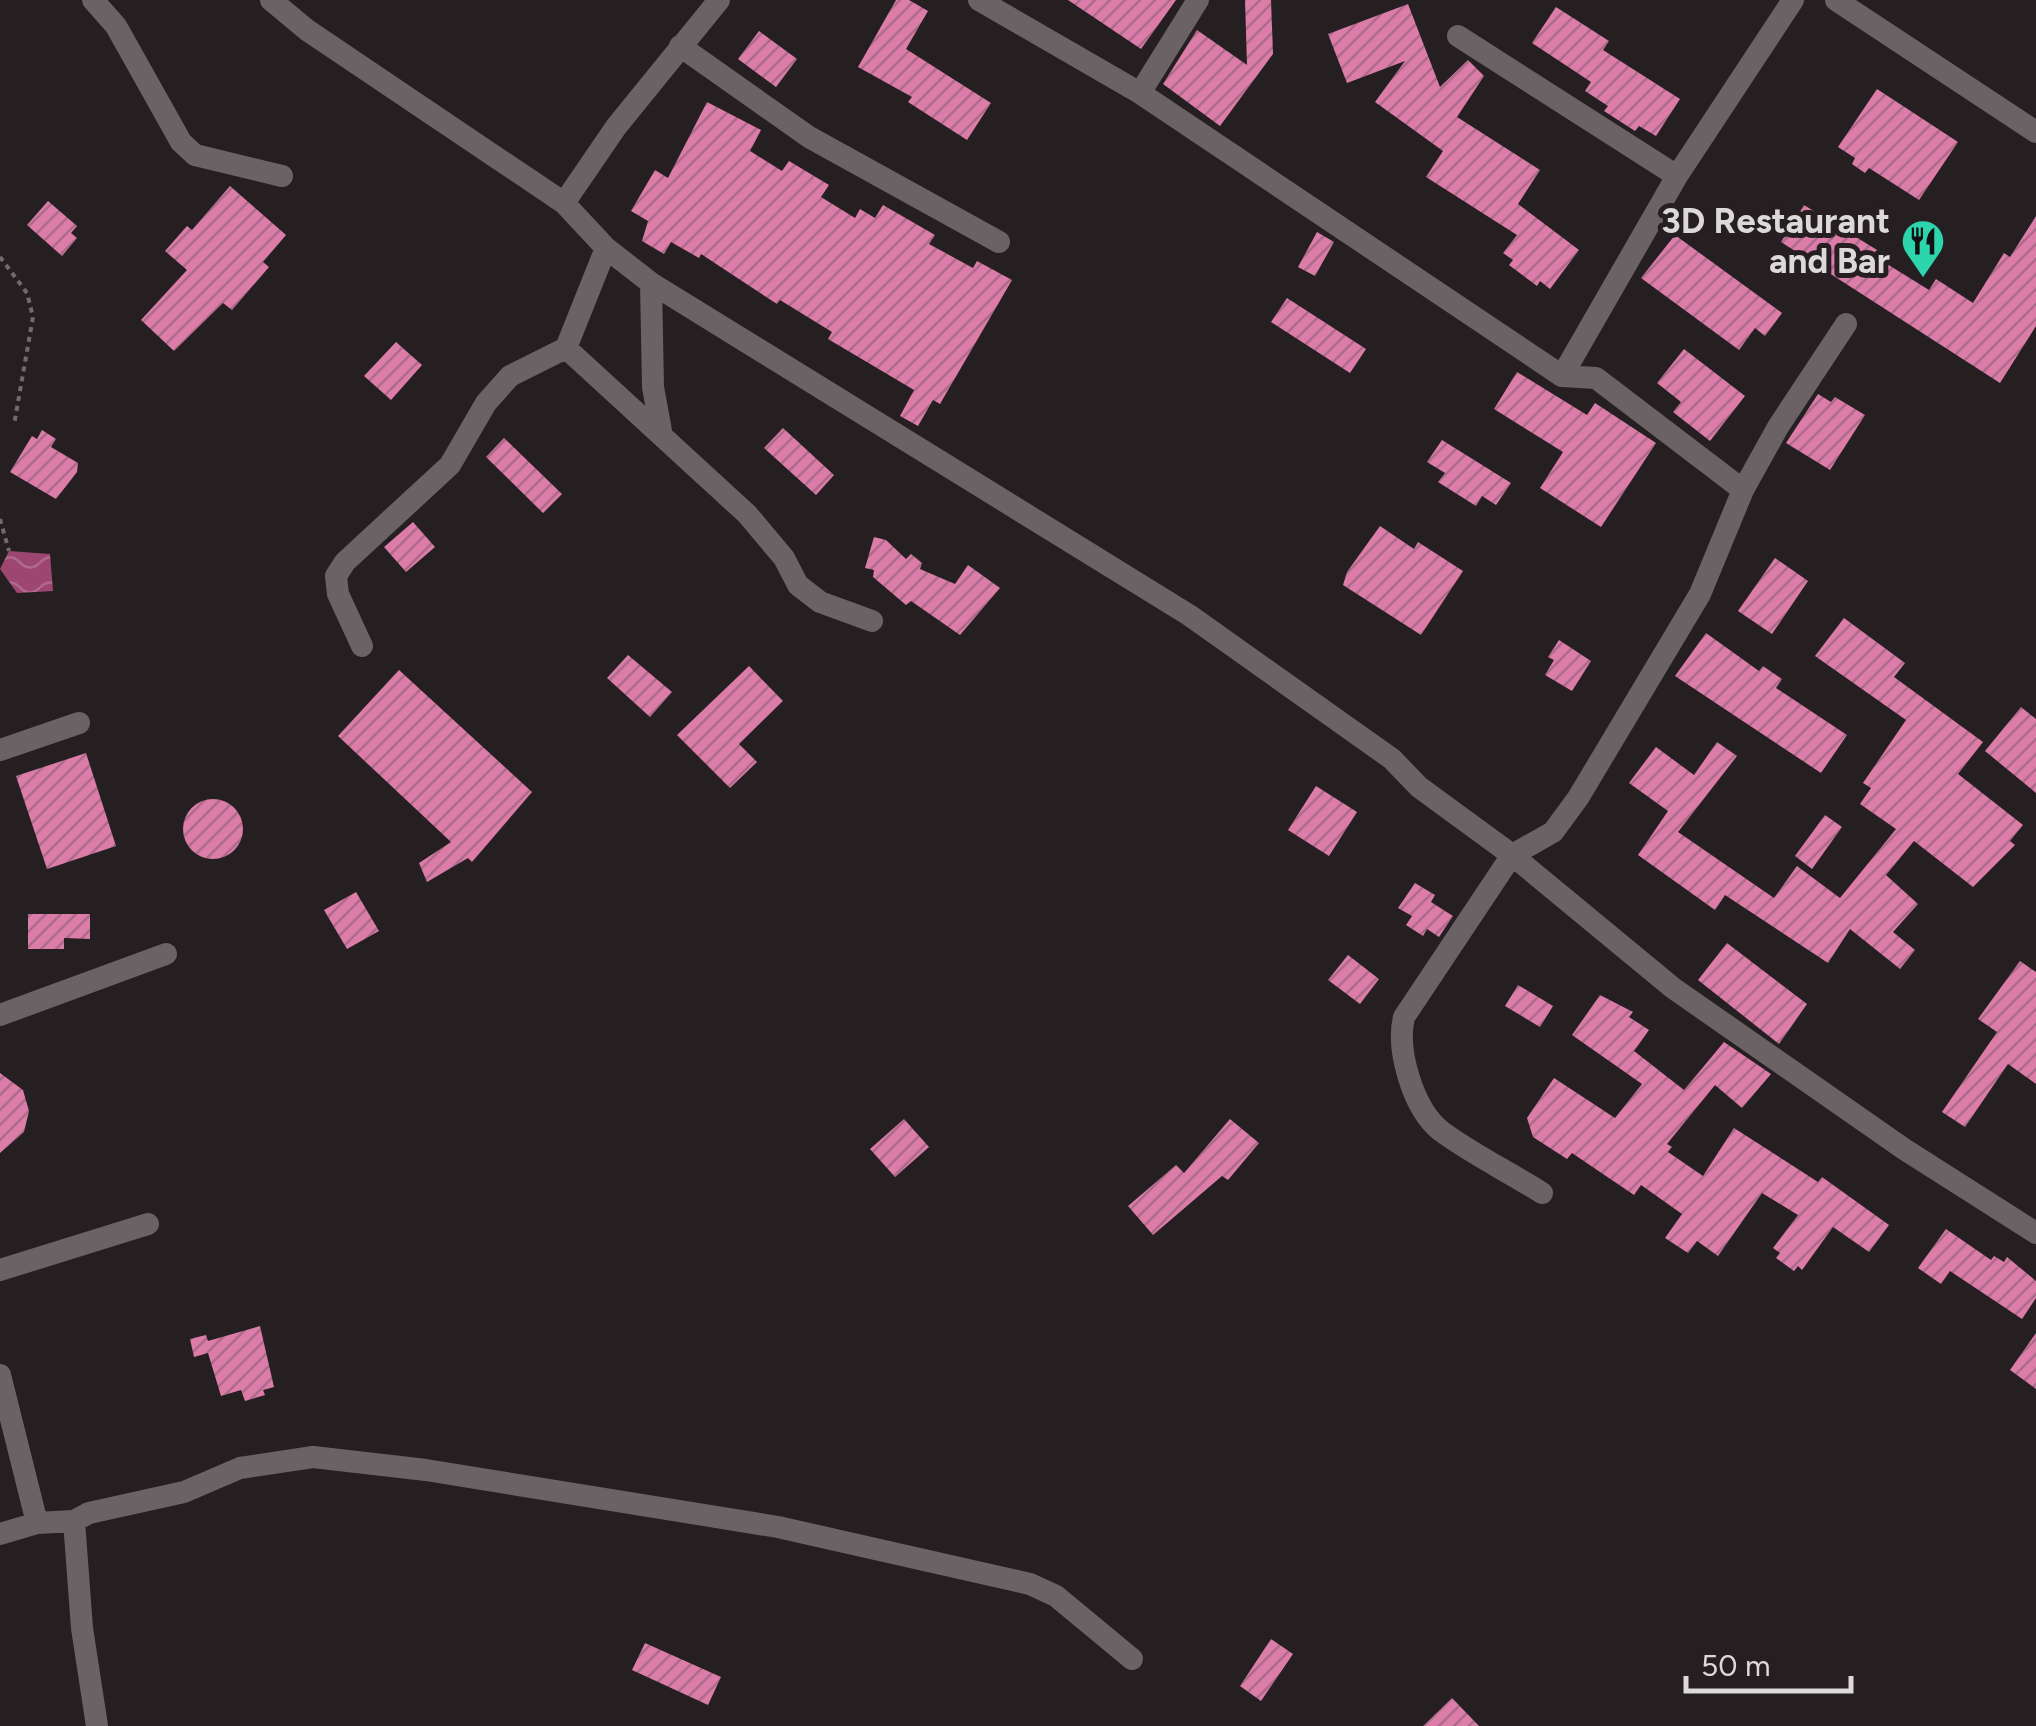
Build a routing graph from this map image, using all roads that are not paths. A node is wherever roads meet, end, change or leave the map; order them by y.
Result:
1 (92, 0) edge
2 (270, 0) edge
3 (719, 0) edge
4 (979, 0) edge
5 (1198, 0) edge
6 (1793, 0) edge
7 (1836, 0) edge
8 (1458, 36) dead end
9 (680, 46) junction
10 (1140, 93) junction
11 (2036, 132) edge
12 (282, 176) dead end
13 (1676, 176) junction
14 (564, 203) junction
15 (999, 242) dead end
16 (606, 248) junction
17 (651, 283) junction
18 (1846, 324) dead end
19 (566, 348) junction
20 (1562, 376) junction
21 (661, 430) junction
22 (1743, 490) junction
23 (872, 621) dead end
24 (362, 646) dead end
25 (79, 724) dead end
26 (0, 750) edge
27 (1512, 855) junction
28 (166, 954) dead end
29 (0, 1015) edge
30 (1542, 1192) dead end
31 (148, 1224) dead end
32 (2036, 1232) edge
33 (0, 1270) edge
34 (0, 1375) edge
35 (74, 1521) junction
36 (37, 1523) junction
37 (0, 1534) edge
38 (1132, 1659) dead end
39 (97, 1726) edge

1 - 12 street
2 - 14 street
3 - 9 street
4 - 10 street
5 - 10 street
6 - 13 street
7 - 11 street
8 - 13 street
9 - 14 street
9 - 15 street
10 - 20 street
13 - 20 street
14 - 16 street
16 - 17 street
16 - 19 street
17 - 21 street
17 - 27 street
18 - 22 street
19 - 21 street
19 - 24 street
20 - 22 street
21 - 23 street
22 - 27 street
25 - 26 street
27 - 30 street
27 - 32 street
28 - 29 street
31 - 33 street
34 - 36 street
35 - 36 street
35 - 38 street
35 - 39 street
36 - 37 street

